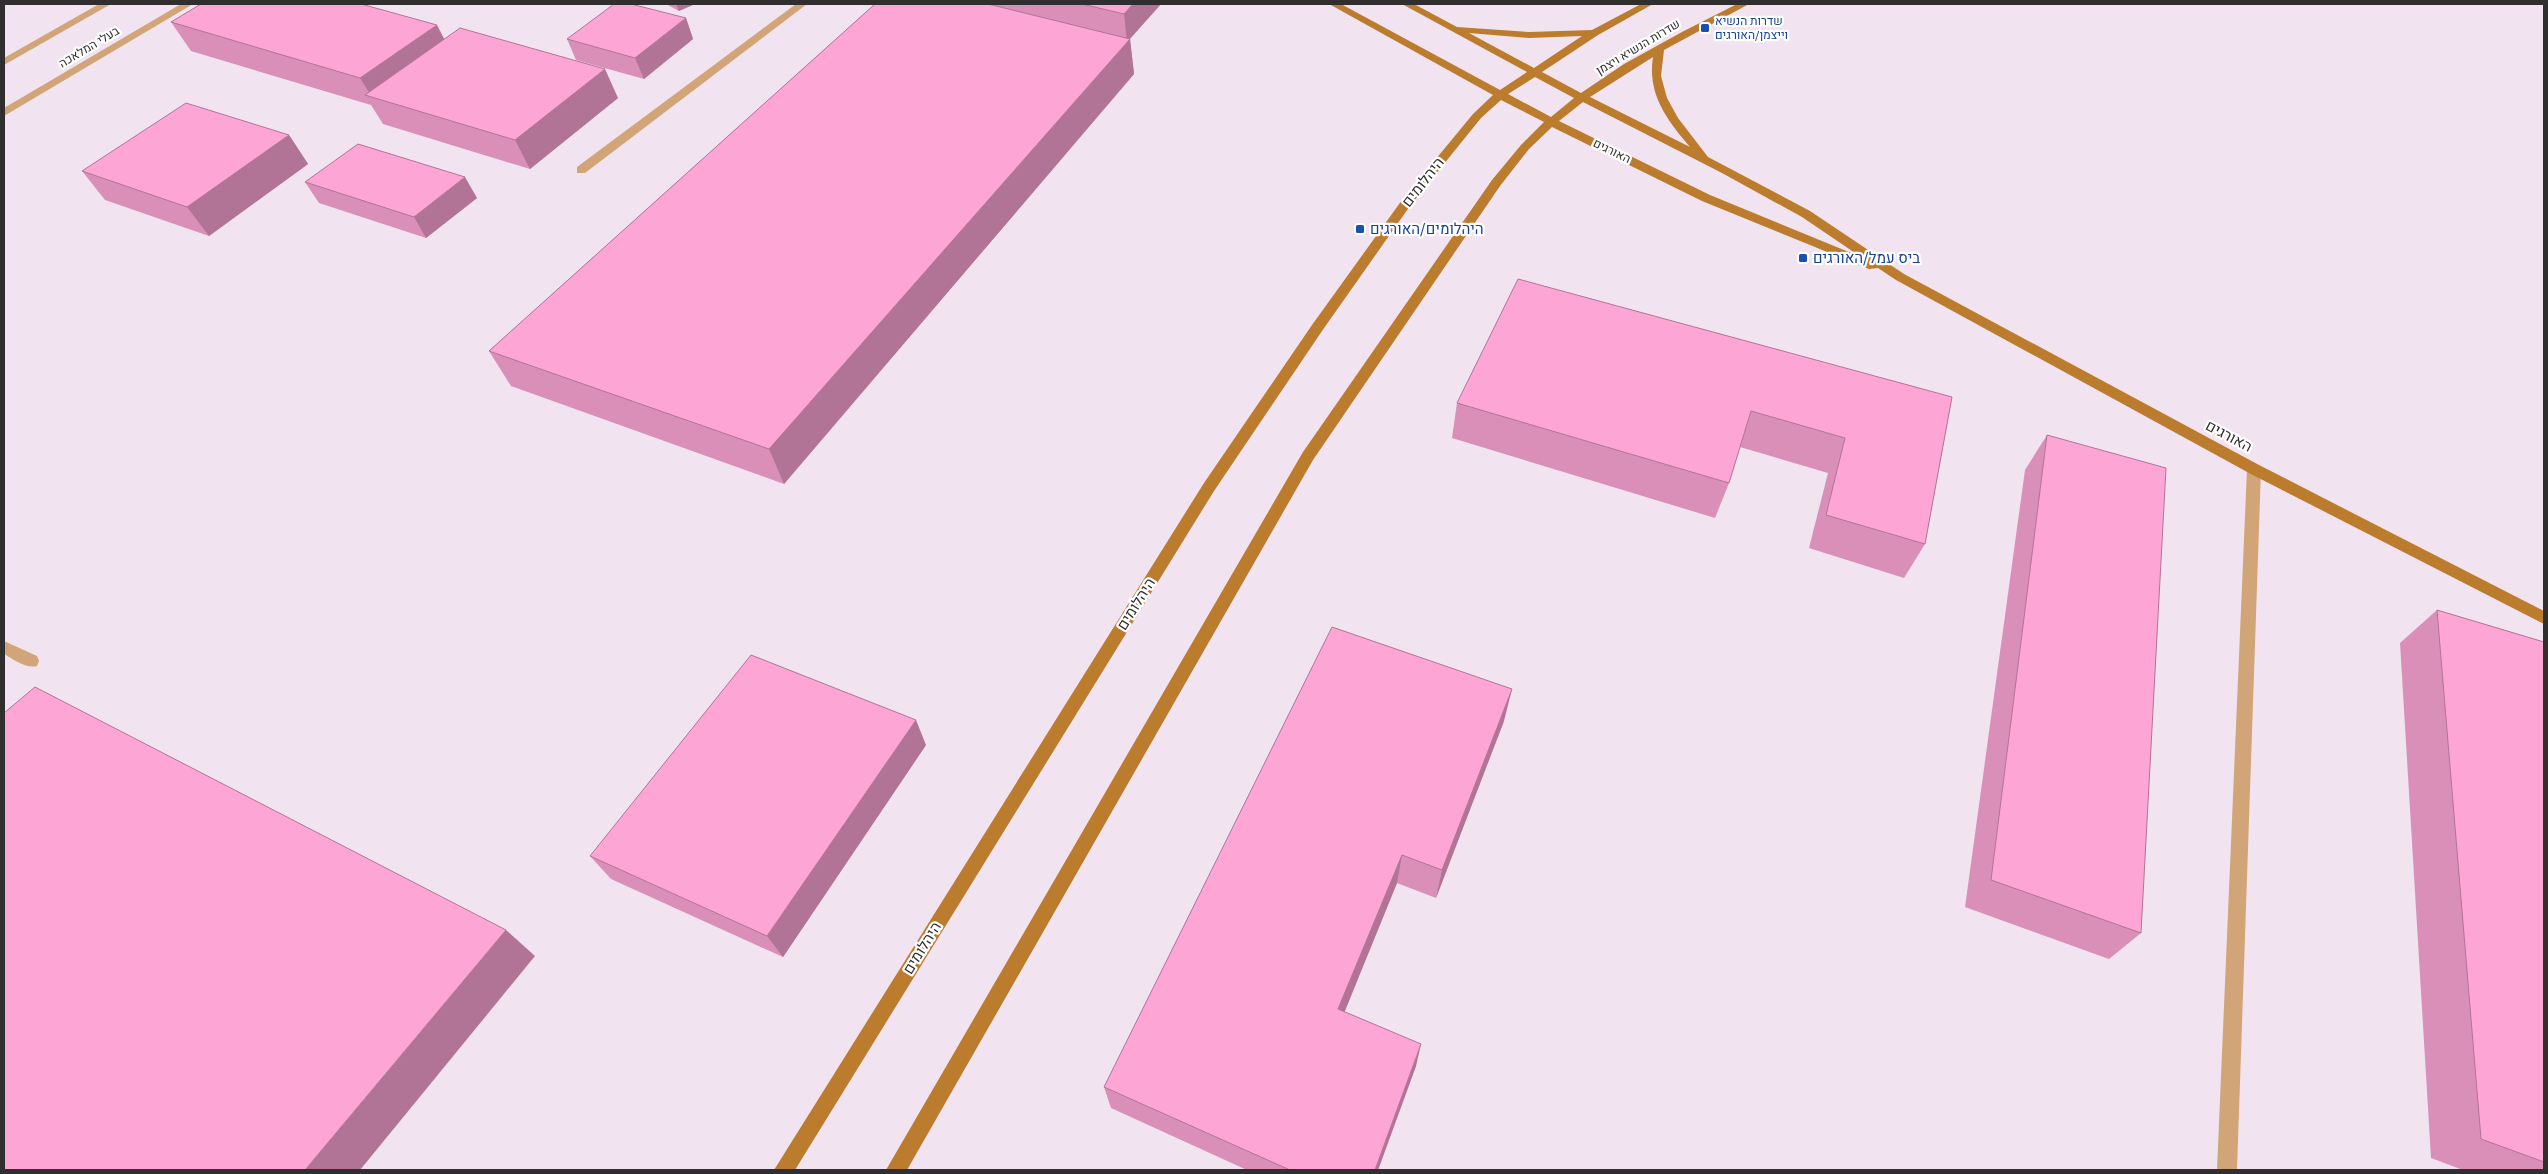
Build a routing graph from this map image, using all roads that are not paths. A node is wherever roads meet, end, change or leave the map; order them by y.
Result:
1 (106, 4) edge
2 (188, 4) edge
3 (802, 4) edge
4 (1334, 4) edge
5 (1407, 4) edge
6 (1648, 4) edge
7 (1744, 4) edge
8 (1454, 28) junction
9 (1594, 33) junction
10 (1659, 49) junction
11 (4, 62) edge
12 (1533, 72) junction
13 (1500, 95) junction
14 (1583, 98) junction
15 (4, 113) edge
16 (1553, 122) junction
17 (1705, 160) junction
18 (581, 170) dead end
19 (1900, 277) junction
20 (2254, 468) junction
21 (2544, 618) edge
22 (4, 647) edge
23 (31, 661) dead end
24 (784, 1170) edge
25 (896, 1170) edge
26 (2227, 1170) edge

1 - 11 street
2 - 15 street, בעלי המלאכה
3 - 18 street
4 - 13 street, האורגים
5 - 8 street, האורגים
6 - 9 street
7 - 10 street, שדרות הנשיא ויצמן
8 - 9 street
8 - 12 street, האורגים
9 - 12 street
10 - 14 street, שדרות הנשיא ויצמן
10 - 17 street
12 - 13 street, היהלומים
12 - 14 street, האורגים
13 - 16 street, האורגים
13 - 24 street, היהלומים
14 - 16 street, שדרות הנשיא ויצמן
14 - 17 street, האורגים
16 - 19 street, האורגים
16 - 25 street
17 - 19 street, האורגים
19 - 20 street, האורגים
20 - 21 street, האורגים
20 - 26 street
22 - 23 street

